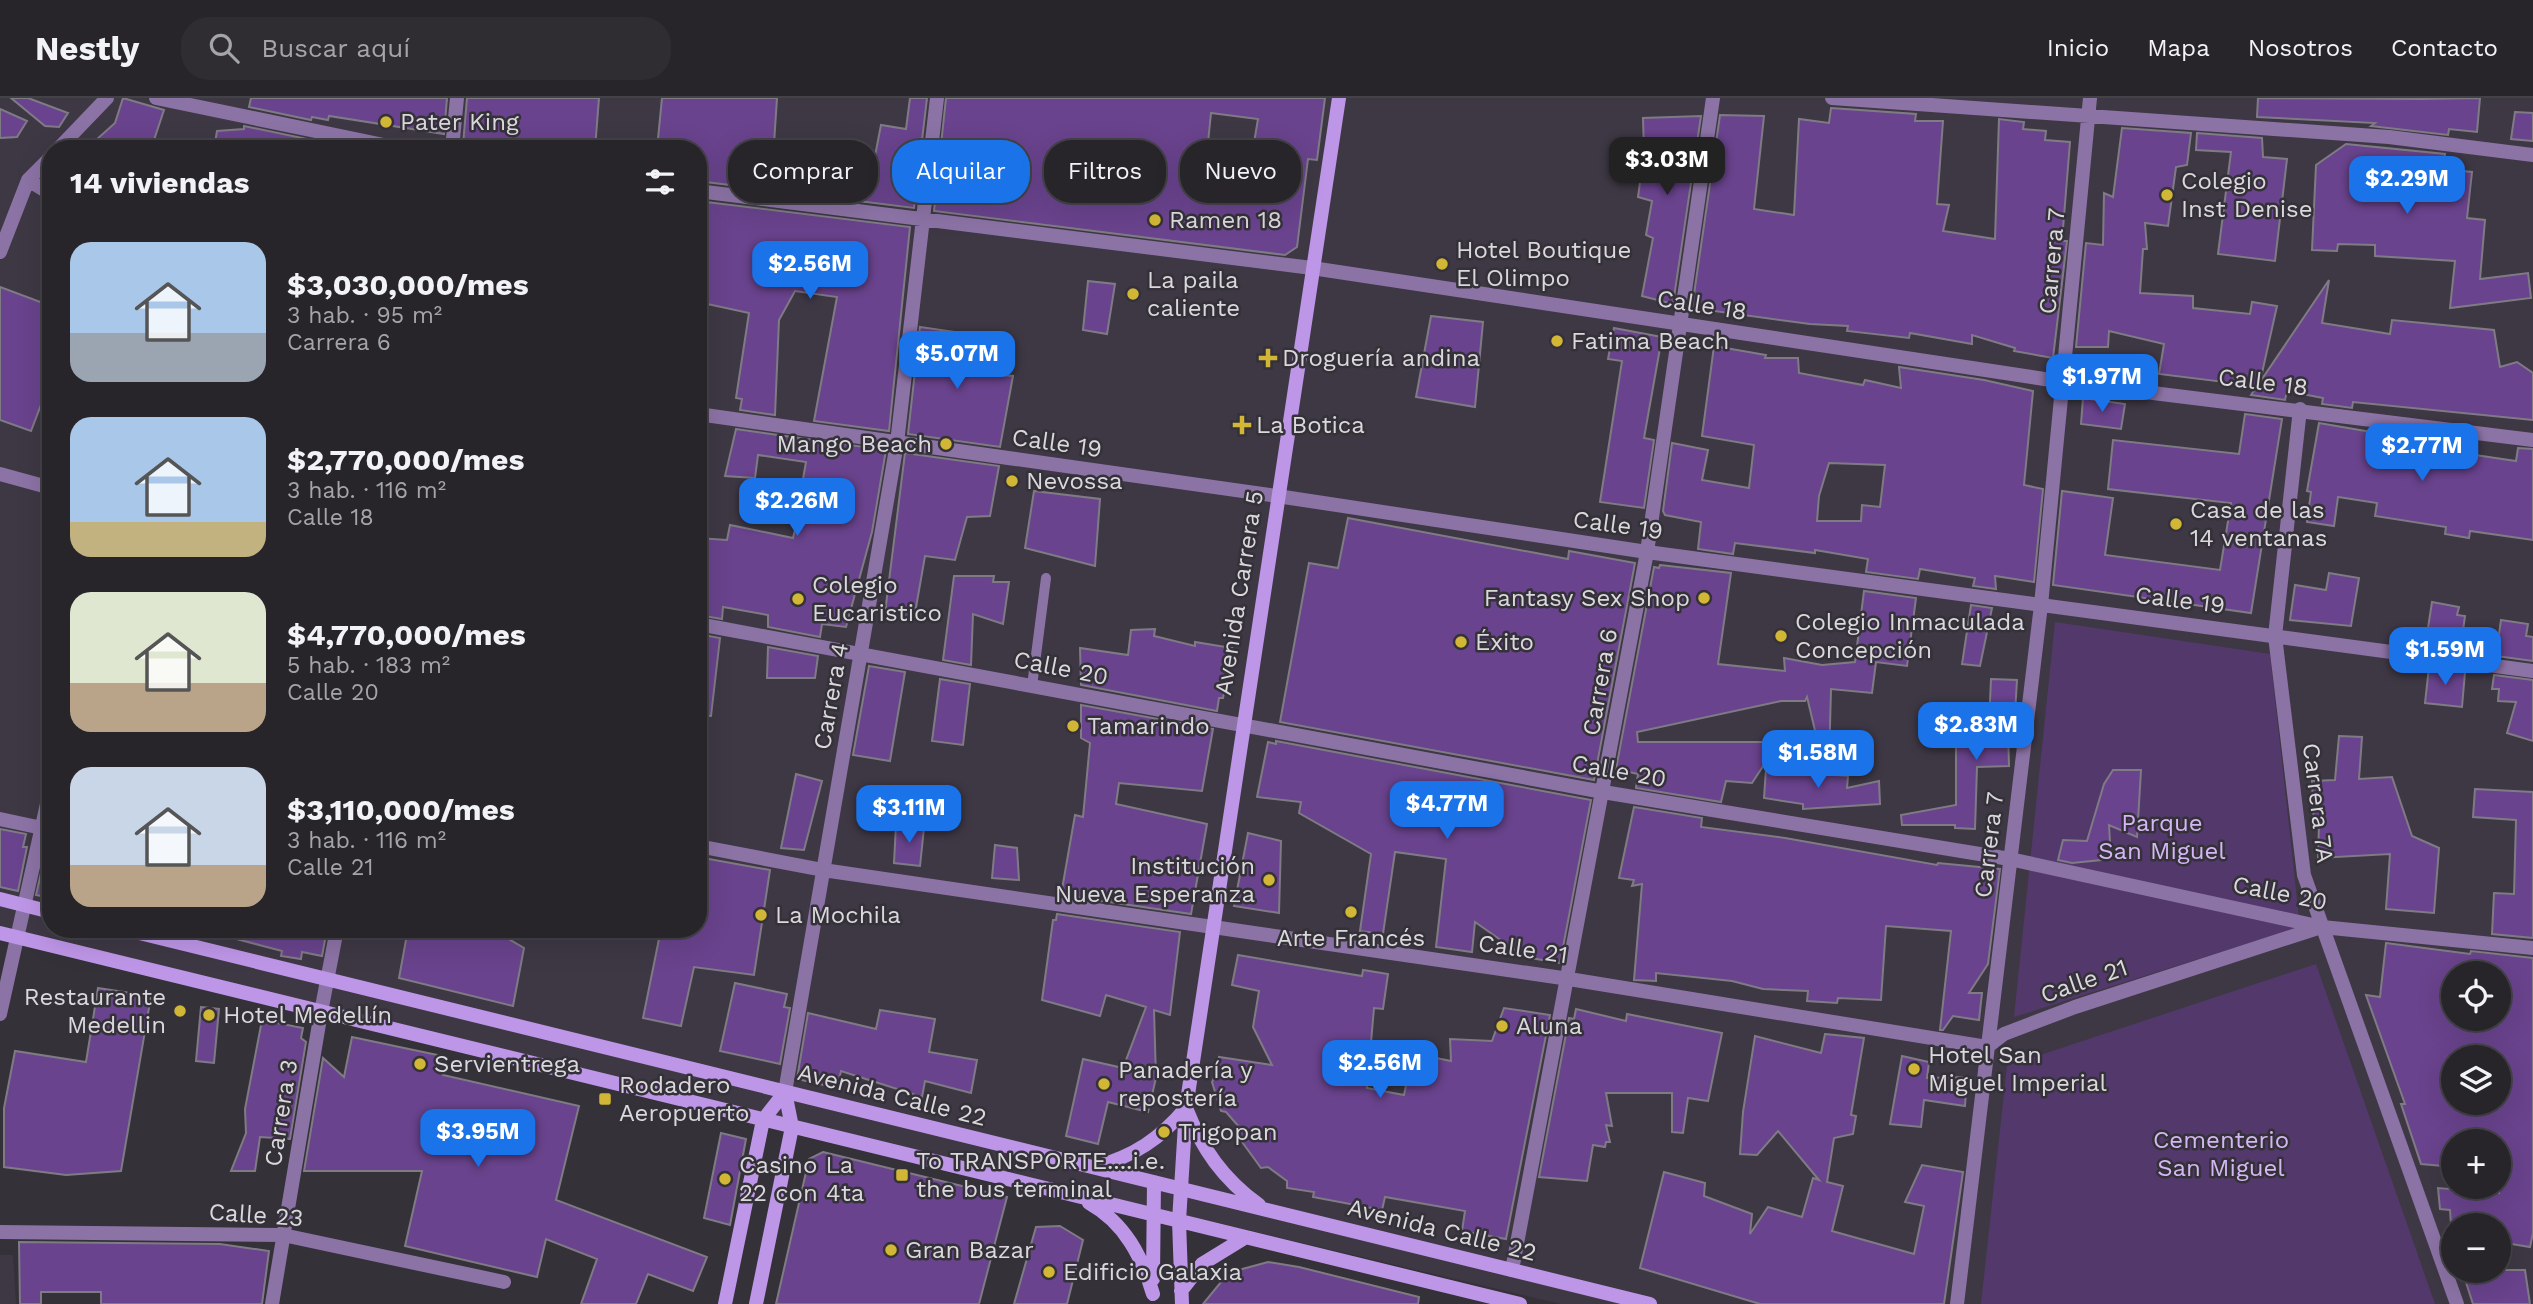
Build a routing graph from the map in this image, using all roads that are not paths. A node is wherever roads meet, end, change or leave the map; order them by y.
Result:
1 (107, 98) edge
2 (156, 98) edge
3 (457, 98) edge
4 (937, 98) edge
5 (1339, 98) edge
6 (1713, 98) edge
7 (1832, 98) edge
8 (2090, 98) edge
9 (2088, 118) junction
10 (67, 140) edge
11 (359, 140) edge
12 (453, 140) edge
13 (2533, 155) edge
14 (42, 166) edge
15 (28, 180) junction
16 (42, 189) edge
17 (707, 192) edge
18 (922, 221) junction
19 (0, 252) edge
20 (1312, 268) junction
21 (1682, 325) junction
22 (2064, 382) junction
23 (2300, 409) junction
24 (707, 415) edge
25 (2533, 440) edge
26 (897, 443) junction
27 (0, 474) edge
28 (42, 486) edge
29 (1277, 496) junction
30 (1647, 552) junction
31 (1046, 579) dead end
32 (2041, 605) junction
33 (707, 626) edge
34 (2275, 636) junction
35 (862, 653) junction
36 (2533, 671) edge
37 (1032, 686) junction
38 (1242, 726) junction
39 (1603, 792) junction
40 (0, 819) edge
41 (42, 828) joint
42 (707, 848) edge
43 (2010, 859) junction
44 (823, 870) junction
45 (0, 899) edge
46 (24, 905) junction
47 (42, 910) edge
48 (2322, 927) junction
49 (1212, 928) junction
50 (0, 933) edge
51 (17, 938) junction
52 (160, 938) edge
53 (335, 938) edge
54 (2533, 948) edge
55 (327, 979) junction
56 (1569, 979) junction
57 (321, 1012) junction
58 (0, 1014) edge
59 (1987, 1047) junction
60 (785, 1092) junction
61 (1186, 1108) junction
62 (764, 1120) junction
63 (792, 1127) junction
64 (1094, 1168) junction
65 (1154, 1182) junction
66 (1180, 1189) junction
67 (1075, 1196) junction
68 (1264, 1209) junction
69 (1153, 1214) junction
70 (1179, 1221) junction
71 (0, 1232) edge
72 (283, 1235) junction
73 (1246, 1237) junction
74 (1512, 1270) junction
75 (504, 1282) dead end
76 (1182, 1298) edge
77 (1153, 1299) edge
78 (272, 1304) edge
79 (725, 1304) edge
80 (756, 1304) edge
81 (1520, 1304) edge
82 (1650, 1304) edge
83 (1957, 1304) edge
84 (2457, 1304) edge

1 - 10 street
2 - 11 street
3 - 12 street
4 - 18 street, Carrera 4
5 - 20 street, Avenida Carrera 5
6 - 21 street, Carrera 6
7 - 9 street
8 - 9 street, Carrera 7
9 - 13 street
9 - 22 street, Carrera 7
14 - 15 street
15 - 16 street
15 - 19 street
17 - 18 street, Calle 18
18 - 20 street, Calle 18
18 - 26 street, Carrera 4
20 - 21 street, Calle 18
20 - 29 street, Avenida Carrera 5
21 - 22 street, Calle 18
21 - 30 street, Carrera 6
22 - 23 street, Calle 18
22 - 32 street, Carrera 7
23 - 25 street, Calle 18
23 - 34 street, Carrera 7A
24 - 26 street, Calle 19
26 - 29 street, Calle 19
26 - 35 street, Carrera 4
27 - 28 street
29 - 30 street, Calle 19
29 - 38 street, Avenida Carrera 5
30 - 32 street, Calle 19
30 - 39 street, Carrera 6
31 - 37 lane
32 - 34 street, Calle 19
32 - 43 street, Carrera 7
33 - 35 street, Calle 20
34 - 36 street, Calle 19
34 - 48 street, Carrera 7A
35 - 37 street, Calle 20
35 - 44 street, Carrera 4
37 - 38 street, Calle 20
38 - 39 street, Calle 20
38 - 49 street, Avenida Carrera 5
39 - 43 street, Calle 20
39 - 56 street, Carrera 6
40 - 41 street
41 - 46 street
42 - 44 street, Calle 21
43 - 48 street, Calle 20
43 - 59 street, Carrera 7
44 - 49 street, Calle 21
44 - 60 street, Carrera 4
45 - 46 street
46 - 47 street
46 - 51 street
48 - 54 street, Calle 20
48 - 59 street, Calle 21
48 - 84 street, Carrera 7A
49 - 56 street, Calle 21
49 - 61 street, Avenida Carrera 5
50 - 51 street
51 - 57 street
51 - 58 street
52 - 55 street, Avenida Calle 22
53 - 55 street, Carrera 3
55 - 57 street, Carrera 3
55 - 60 street, Avenida Calle 22
56 - 59 street, Calle 21
56 - 74 street, Carrera 6
57 - 62 street
57 - 72 street, Carrera 3
59 - 83 street, Carrera 7
60 - 62 street
60 - 63 street
60 - 64 street, Avenida Calle 22
61 - 64 street
61 - 66 street, Avenida Carrera 5
61 - 68 street
62 - 63 street
62 - 79 street
63 - 67 street
63 - 80 street
64 - 65 street, Avenida Calle 22
65 - 66 street, Avenida Calle 22
65 - 69 street
66 - 68 street, Avenida Calle 22
66 - 70 street, Avenida Carrera 5
67 - 69 street
67 - 77 street
68 - 74 street, Avenida Calle 22
69 - 70 street
69 - 77 street
70 - 73 street
70 - 76 street, Avenida Carrera 5
71 - 72 street, Calle 23
72 - 75 street, Calle 23
72 - 78 street, Carrera 3
73 - 76 street
73 - 81 street
74 - 82 street, Avenida Calle 22

